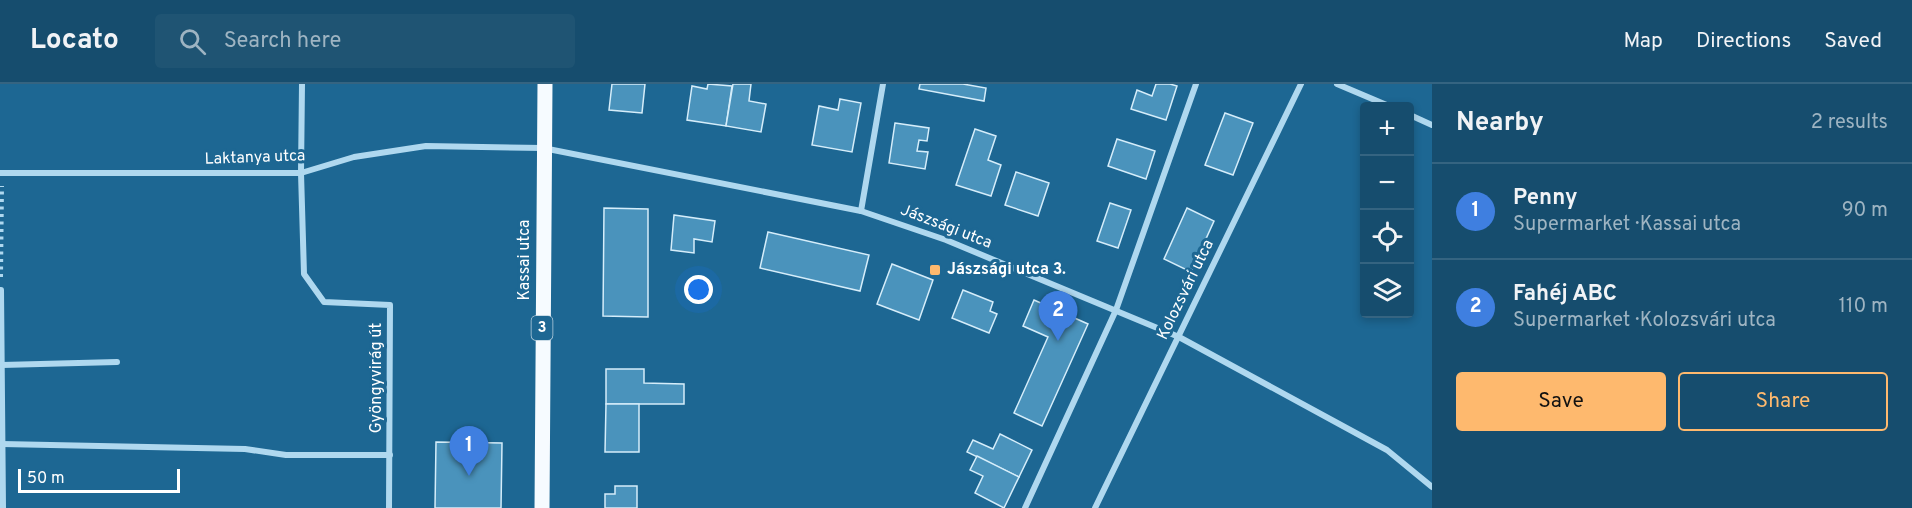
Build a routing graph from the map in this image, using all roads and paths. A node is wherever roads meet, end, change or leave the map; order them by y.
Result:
1 (302, 84) edge
2 (545, 84) edge
3 (883, 84) edge
4 (1196, 84) edge
5 (1301, 84) edge
6 (1337, 84) edge
7 (1380, 102) edge
8 (1414, 117) edge
9 (1432, 125) edge
10 (543, 148) junction
11 (1, 173) edge
12 (301, 173) junction
13 (861, 211) junction
14 (1, 290) edge
15 (1116, 310) junction
16 (1179, 337) junction
17 (117, 362) dead end
18 (2, 365) junction
19 (2, 444) junction
20 (390, 455) junction
21 (1432, 487) edge
22 (3, 508) edge
23 (389, 508) edge
24 (542, 508) edge
25 (1024, 508) edge
26 (1095, 508) edge

1 - 12 street
2 - 10 main road, Kassai utca / 3
3 - 13 street
4 - 15 street
5 - 16 street, Kolozsvári utca
6 - 7 street
8 - 9 street
10 - 12 street, Laktanya utca
10 - 13 street, Jászsági utca
10 - 24 main road, Kassai utca / 3
11 - 12 street, Laktanya utca
11 - 14 path
12 - 20 street, Gyöngyvirág út
13 - 15 street, Jászsági utca
14 - 18 street
15 - 16 street, Jászsági utca
15 - 25 street
16 - 21 street, Jászsági utca
16 - 26 street, Kolozsvári utca
17 - 18 street
18 - 19 street
19 - 20 street
19 - 22 street
20 - 23 street, Gyöngyvirág út

